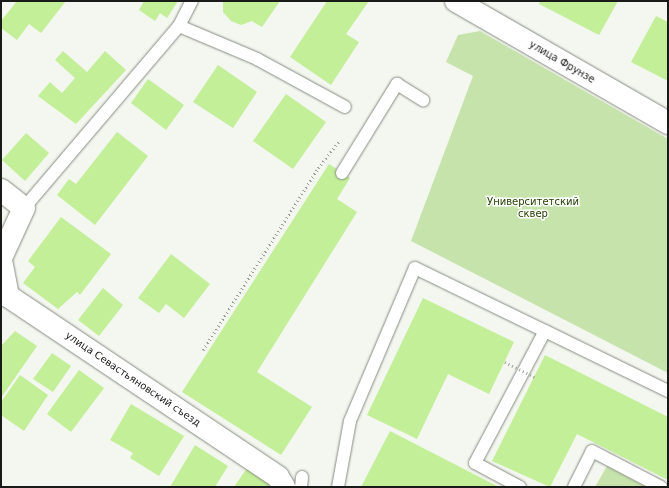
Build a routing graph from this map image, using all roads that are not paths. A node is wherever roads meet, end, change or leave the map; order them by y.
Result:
1 (192, 1) edge
2 (456, 1) edge
3 (179, 26) junction
4 (423, 100) dead end
5 (345, 107) dead end
6 (668, 123) edge
7 (342, 173) dead end
8 (1, 190) edge
9 (24, 208) junction
10 (1, 259) edge
11 (545, 331) junction
12 (668, 391) edge
13 (296, 484) edge
14 (338, 487) edge
15 (520, 487) edge
16 (574, 487) edge
17 (661, 487) edge

1 - 3 lane
2 - 6 street, улица Фрунзе
3 - 5 lane
3 - 9 lane
4 - 7 lane
8 - 9 street
9 - 10 street, улица Севастьяновский съезд
10 - 13 street, улица Севастьяновский съезд
11 - 12 lane
11 - 14 lane
11 - 15 lane
16 - 17 lane

